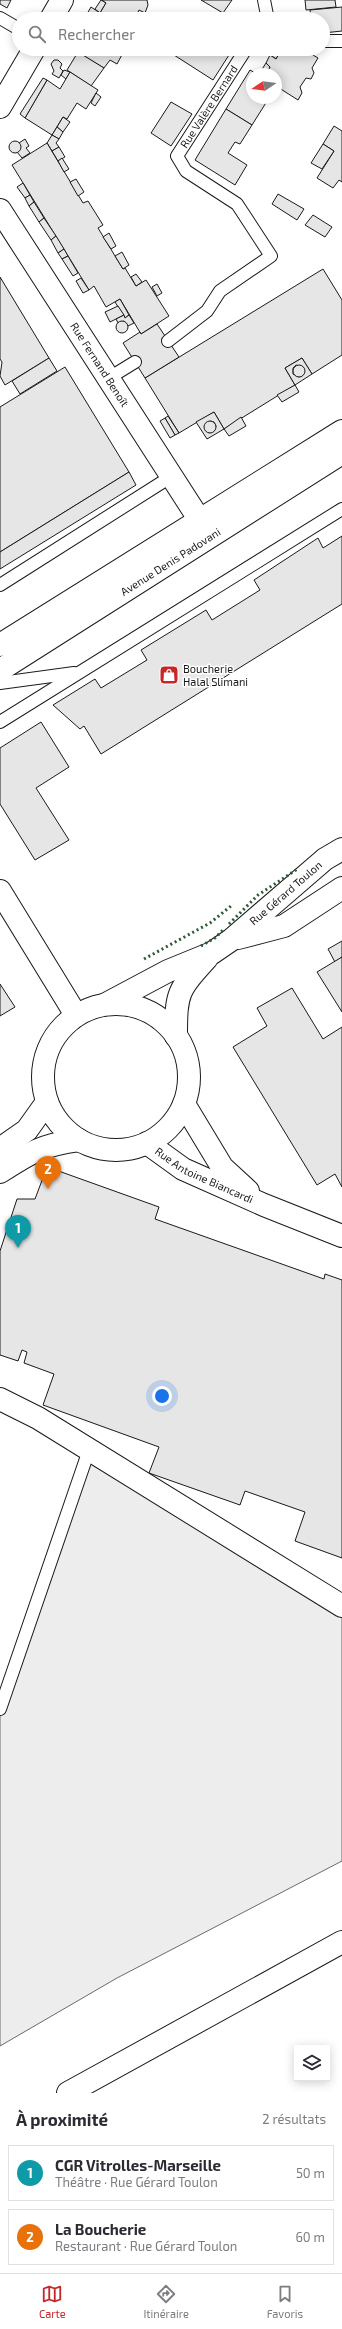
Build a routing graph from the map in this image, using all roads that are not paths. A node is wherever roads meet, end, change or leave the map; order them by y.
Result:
1 (62, 0) edge
2 (264, 0) edge
3 (55, 12) edge
4 (267, 12) edge
5 (0, 18) edge
6 (12, 25) edge
7 (330, 41) edge
8 (342, 41) edge
9 (30, 56) edge
10 (241, 56) edge
11 (0, 107) edge
12 (0, 210) edge
13 (168, 341) dead end
14 (134, 362) dead end
15 (109, 378) junction
16 (342, 431) edge
17 (342, 453) edge
18 (172, 476) junction
19 (342, 509) edge
20 (199, 519) junction
21 (0, 585) edge
22 (0, 645) edge
23 (0, 670) edge
24 (78, 672) junction
25 (0, 683) edge
26 (0, 722) edge
27 (342, 849) edge
28 (342, 888) edge
29 (0, 891) edge
30 (231, 940) junction
31 (212, 953) junction
32 (103, 1005) junction
33 (76, 1016) junction
34 (176, 1036) junction
35 (47, 1102) junction
36 (184, 1104) junction
37 (79, 1140) junction
38 (147, 1144) junction
39 (0, 1149) edge
40 (0, 1172) edge
41 (264, 1205) junction
42 (342, 1236) edge
43 (0, 1399) edge
44 (89, 1450) junction
45 (342, 1606) edge
46 (0, 1709) edge
47 (342, 1942) edge
48 (68, 2093) edge

1 - 3 street
2 - 4 lane
5 - 6 lane
7 - 8 lane
9 - 11 street
10 - 13 lane, Rue Valère Bernard
12 - 15 street, Rue Fernand Benoît
14 - 15 lane
15 - 18 street, Rue Fernand Benoît
16 - 20 street, Avenue Denis Padovani
17 - 23 street, Avenue Denis Padovani
18 - 20 street, Rue Fernand Benoît
18 - 21 lane
19 - 24 lane
20 - 22 street, Avenue Denis Padovani
24 - 25 lane
24 - 26 lane
27 - 30 street, Rue Gérard Toulon
28 - 30 street, Rue Gérard Toulon
29 - 33 street
30 - 31 street, Rue Gérard Toulon
31 - 32 street, Rue Gérard Toulon
31 - 34 street, Rue Gérard Toulon
32 - 33 street
32 - 34 street
33 - 35 street
34 - 36 street
35 - 37 street
35 - 39 street
36 - 38 street
36 - 41 street, Rue Antoine Biancardi
37 - 38 street
37 - 40 street
38 - 41 street, Rue Antoine Biancardi
41 - 42 street, Rue Antoine Biancardi
43 - 44 street
44 - 45 street
44 - 46 lane
47 - 48 street

